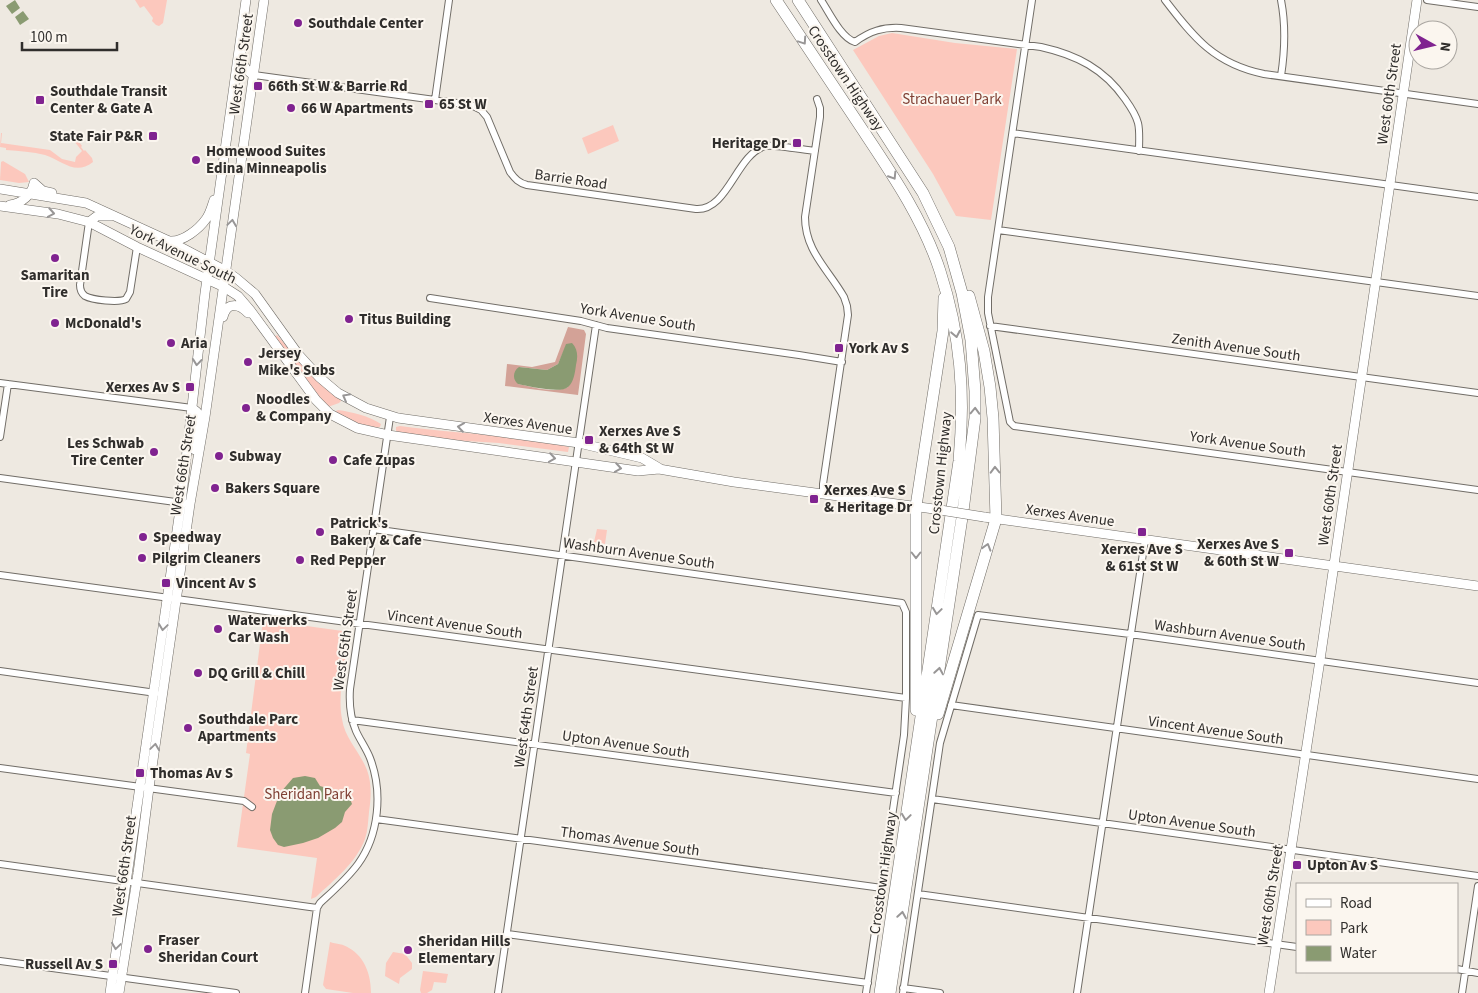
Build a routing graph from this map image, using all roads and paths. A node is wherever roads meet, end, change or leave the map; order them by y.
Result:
1 (246, 0) edge
2 (264, 0) edge
3 (449, 0) edge
4 (776, 0) edge
5 (798, 0) edge
6 (821, 0) edge
7 (1032, 0) edge
8 (1165, 0) edge
9 (1281, 0) edge
10 (1417, 0) edge
11 (1427, 0) edge
12 (1478, 7) edge
13 (240, 42) junction
14 (1025, 45) junction
15 (254, 75) junction
16 (1281, 76) junction
17 (1403, 94) junction
18 (817, 99) dead end
19 (435, 100) junction
20 (1478, 104) edge
21 (1013, 133) junction
22 (1139, 150) junction
23 (815, 151) junction
24 (1390, 185) junction
25 (0, 189) edge
26 (219, 189) junction
27 (30, 194) junction
28 (1478, 197) edge
29 (76, 200) junction
30 (1, 206) edge
31 (119, 218) junction
32 (89, 222) junction
33 (998, 230) junction
34 (167, 240) junction
35 (137, 247) junction
36 (949, 247) junction
37 (210, 262) junction
38 (226, 271) junction
39 (207, 279) junction
40 (1375, 282) junction
41 (944, 286) junction
42 (224, 287) junction
43 (1478, 296) edge
44 (430, 298) dead end
45 (596, 325) junction
46 (990, 326) junction
47 (263, 329) junction
48 (214, 356) junction
49 (842, 362) junction
50 (1362, 377) junction
51 (0, 382) edge
52 (8, 384) junction
53 (1478, 393) edge
54 (192, 408) junction
55 (390, 417) junction
56 (388, 435) junction
57 (0, 437) edge
58 (579, 444) junction
59 (576, 461) junction
60 (197, 465) junction
61 (659, 468) junction
62 (1347, 472) junction
63 (0, 478) edge
64 (1478, 490) edge
65 (823, 494) junction
66 (186, 504) junction
67 (916, 506) junction
68 (996, 519) junction
69 (373, 529) junction
70 (1145, 540) junction
71 (563, 556) junction
72 (1333, 566) junction
73 (0, 574) edge
74 (1478, 586) edge
75 (172, 598) junction
76 (360, 624) junction
77 (1130, 634) junction
78 (549, 650) junction
79 (1320, 660) junction
80 (0, 672) edge
81 (1478, 683) edge
82 (158, 693) junction
83 (906, 698) junction
84 (951, 705) junction
85 (352, 720) junction
86 (1117, 729) junction
87 (535, 744) junction
88 (1304, 755) junction
89 (0, 768) edge
90 (918, 770) junction
91 (1478, 779) edge
92 (144, 787) junction
93 (896, 794) junction
94 (932, 799) junction
95 (252, 807) dead end
96 (376, 819) junction
97 (1103, 823) junction
98 (521, 839) junction
99 (1291, 850) junction
100 (0, 864) edge
101 (1478, 876) edge
102 (125, 882) junction
103 (136, 883) junction
104 (1478, 886) edge
105 (882, 888) junction
106 (918, 894) junction
107 (317, 908) junction
108 (1088, 918) junction
109 (507, 934) junction
110 (1277, 945) junction
111 (1296, 947) edge
112 (0, 960) edge
113 (889, 964) junction
114 (1458, 970) edge
115 (1465, 971) junction
116 (1478, 972) edge
117 (117, 976) junction
118 (868, 982) junction
119 (227, 992) edge
120 (897, 992) edge
121 (110, 993) edge
122 (119, 993) edge
123 (236, 993) edge
124 (305, 993) edge
125 (498, 993) edge
126 (866, 993) edge
127 (879, 993) edge
128 (940, 993) edge
129 (1077, 993) edge
130 (1269, 993) edge
131 (1462, 993) edge

1 - 13 street, West 66th Street
2 - 15 street, West 66th Street
3 - 19 street
4 -> 41 highway, Crosstown Highway
5 - 36 highway, Crosstown Highway
6 - 14 street
7 - 14 street
8 - 16 street
9 - 16 street
10 - 17 street, West 60th Street
11 - 12 street
13 - 15 street
13 - 26 street, West 66th Street
14 - 21 street
14 - 22 street
15 - 19 street, Barrie Road
38 -> 15 street, West 66th Street
16 - 17 street
17 - 20 street
17 - 24 street, West 60th Street
18 - 23 street
19 - 23 street, Barrie Road
21 - 22 street
21 - 33 street
22 - 24 street
23 - 49 street
24 - 28 street
24 - 40 street, West 60th Street
25 - 27 street, York Avenue South
26 - 34 street
26 - 37 street, West 66th Street
27 - 29 street, York Avenue South
27 - 29 street
27 - 30 street
29 - 31 street, York Avenue South
30 -> 32 street, York Avenue South
31 - 32 street
31 - 34 street, York Avenue South
32 - 35 street, York Avenue South
32 - 35 street
33 - 40 street
33 - 46 street
34 - 37 street, York Avenue South
35 - 39 street, York Avenue South
68 -> 36 highway
90 -> 36 highway, Crosstown Highway
37 - 38 street, York Avenue South
37 - 39 street, West 66th Street
38 - 42 street, West 66th Street
55 -> 38 street, York Avenue South
39 - 42 street, York Avenue South
39 -> 54 street, West 66th Street
40 - 43 street
40 - 50 street, West 60th Street
41 - 67 highway
41 -> 90 highway, Crosstown Highway
42 - 47 street, York Avenue South
42 - 48 street, West 66th Street
44 - 45 street, York Avenue South
45 - 49 street, York Avenue South
45 - 58 street, West 64th Street
46 - 50 street, Zenith Avenue South
46 - 62 street, York Avenue South
47 - 48 street
47 - 56 street, York Avenue South
48 - 60 street, West 66th Street
49 - 65 street
50 - 53 street, Zenith Avenue South
50 - 62 street, West 60th Street
51 - 52 street
52 - 54 street
52 - 57 street
54 - 60 street
54 - 66 street, West 66th Street
55 - 56 street, West 65th Street
58 -> 55 street, Xerxes Avenue
56 -> 59 street, Xerxes Avenue
56 - 69 street, West 65th Street
58 - 59 street, West 64th Street
58 - 61 street, Xerxes Avenue
59 -> 61 street, Xerxes Avenue
59 - 71 street, West 64th Street
60 - 66 street, West 66th Street
61 - 65 street, Xerxes Avenue
62 - 64 street, York Avenue South
62 - 72 street, West 60th Street
63 - 66 street
65 - 67 street, Xerxes Avenue
66 - 75 street, West 66th Street
67 - 68 street, Xerxes Avenue, bridge
67 -> 90 highway
68 - 70 street, Xerxes Avenue
90 -> 68 highway
69 - 71 street, Washburn Avenue South
69 - 76 street, West 65th Street
70 - 72 street, Xerxes Avenue
70 - 77 street
71 - 78 street, West 64th Street
71 - 83 street, Washburn Avenue South
72 - 74 street, Xerxes Avenue
72 - 79 street, West 60th Street
73 - 75 street, Vincent Avenue South
75 - 76 street, Vincent Avenue South
75 - 82 street, West 66th Street
76 - 78 street, Vincent Avenue South
76 - 85 street, West 65th Street
77 - 79 street, Washburn Avenue South
77 - 84 street, Washburn Avenue South
77 - 86 street
78 - 83 street, Vincent Avenue South
78 - 87 street, West 64th Street
79 - 81 street, Washburn Avenue South
79 - 88 street, West 60th Street
80 - 82 street
82 - 92 street, West 66th Street
83 - 93 street
84 - 86 street, Vincent Avenue South
84 - 94 street
85 - 87 street, Upton Avenue South
85 - 96 street, West 65th Street
86 - 88 street, Vincent Avenue South
86 - 97 street
87 - 93 street, Upton Avenue South
87 - 98 street, West 64th Street
88 - 91 street, Vincent Avenue South
88 - 99 street, West 60th Street
89 - 92 street
90 - 113 highway, Crosstown Highway
92 - 95 street
92 - 102 street, West 66th Street
92 - 103 street, West 66th Street
93 - 105 street
94 - 97 street, Upton Avenue South
94 - 106 street
96 - 98 street, Thomas Avenue South
96 - 107 street, West 65th Street
97 - 99 street, Upton Avenue South
97 - 108 street
98 - 105 street, Thomas Avenue South
98 - 109 street, West 64th Street
99 - 101 street, Upton Avenue South
99 - 110 street, West 60th Street
100 - 102 street
102 - 103 street
102 -> 117 street, West 66th Street
103 - 107 street
103 - 117 street, West 66th Street
104 - 115 street
105 - 118 street
106 - 108 street
106 - 120 street
107 - 124 street
108 - 110 street
108 - 129 street
109 - 118 street
109 - 125 street, West 64th Street
110 - 111 street
110 - 130 street, West 60th Street
112 - 117 street
113 - 120 highway, Crosstown Highway
113 - 127 highway
114 - 115 street
115 - 116 street
115 - 131 street
117 - 119 street
117 - 121 street, West 66th Street
117 - 122 street, West 66th Street
118 - 126 street
119 - 123 street
120 - 128 street

